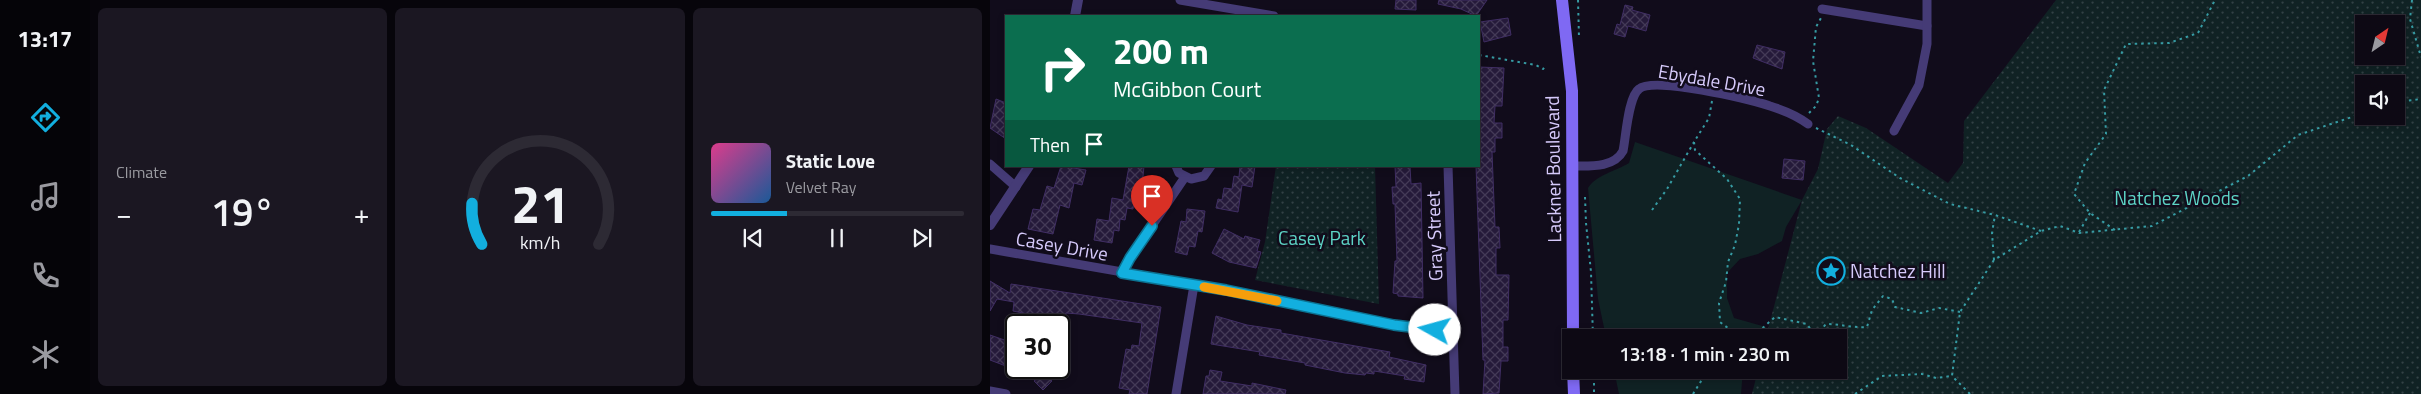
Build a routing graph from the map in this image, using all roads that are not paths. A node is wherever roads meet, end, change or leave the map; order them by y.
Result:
1 (1078, 0) edge
2 (1180, 0) edge
3 (1562, 0) edge
4 (1927, 0) edge
5 (1825, 10) road end
6 (1075, 15) edge
7 (1268, 15) edge
8 (1927, 26) junction
9 (1804, 121) road end
10 (1894, 131) dead end
11 (990, 164) edge
12 (1573, 166) junction
13 (1028, 167) edge
14 (1177, 167) edge
15 (1211, 167) edge
16 (1448, 167) edge
17 (1185, 177) junction
18 (1016, 187) junction
19 (990, 224) edge
20 (990, 249) edge
21 (1122, 273) junction
22 (1194, 285) junction
23 (1573, 329) edge
24 (1454, 332) junction
25 (1574, 379) edge
26 (990, 391) edge
27 (1006, 394) edge
28 (1176, 394) edge
29 (1455, 394) edge
30 (1574, 394) edge

1 - 6 street
2 - 7 street
3 - 12 main road, Lackner Boulevard
4 - 8 street
5 - 8 street
8 - 10 street
9 - 12 street, Ebydale Drive
11 - 18 street
12 - 23 main road, Lackner Boulevard
13 - 18 street
14 - 17 street
15 - 17 street
16 - 24 street, Gray Street
17 - 21 street
18 - 19 street
20 - 21 street, Casey Drive
21 - 22 street, Casey Drive
22 - 24 street, Casey Drive
22 - 28 street
24 - 29 street, Gray Street
25 - 30 main road
26 - 27 street

